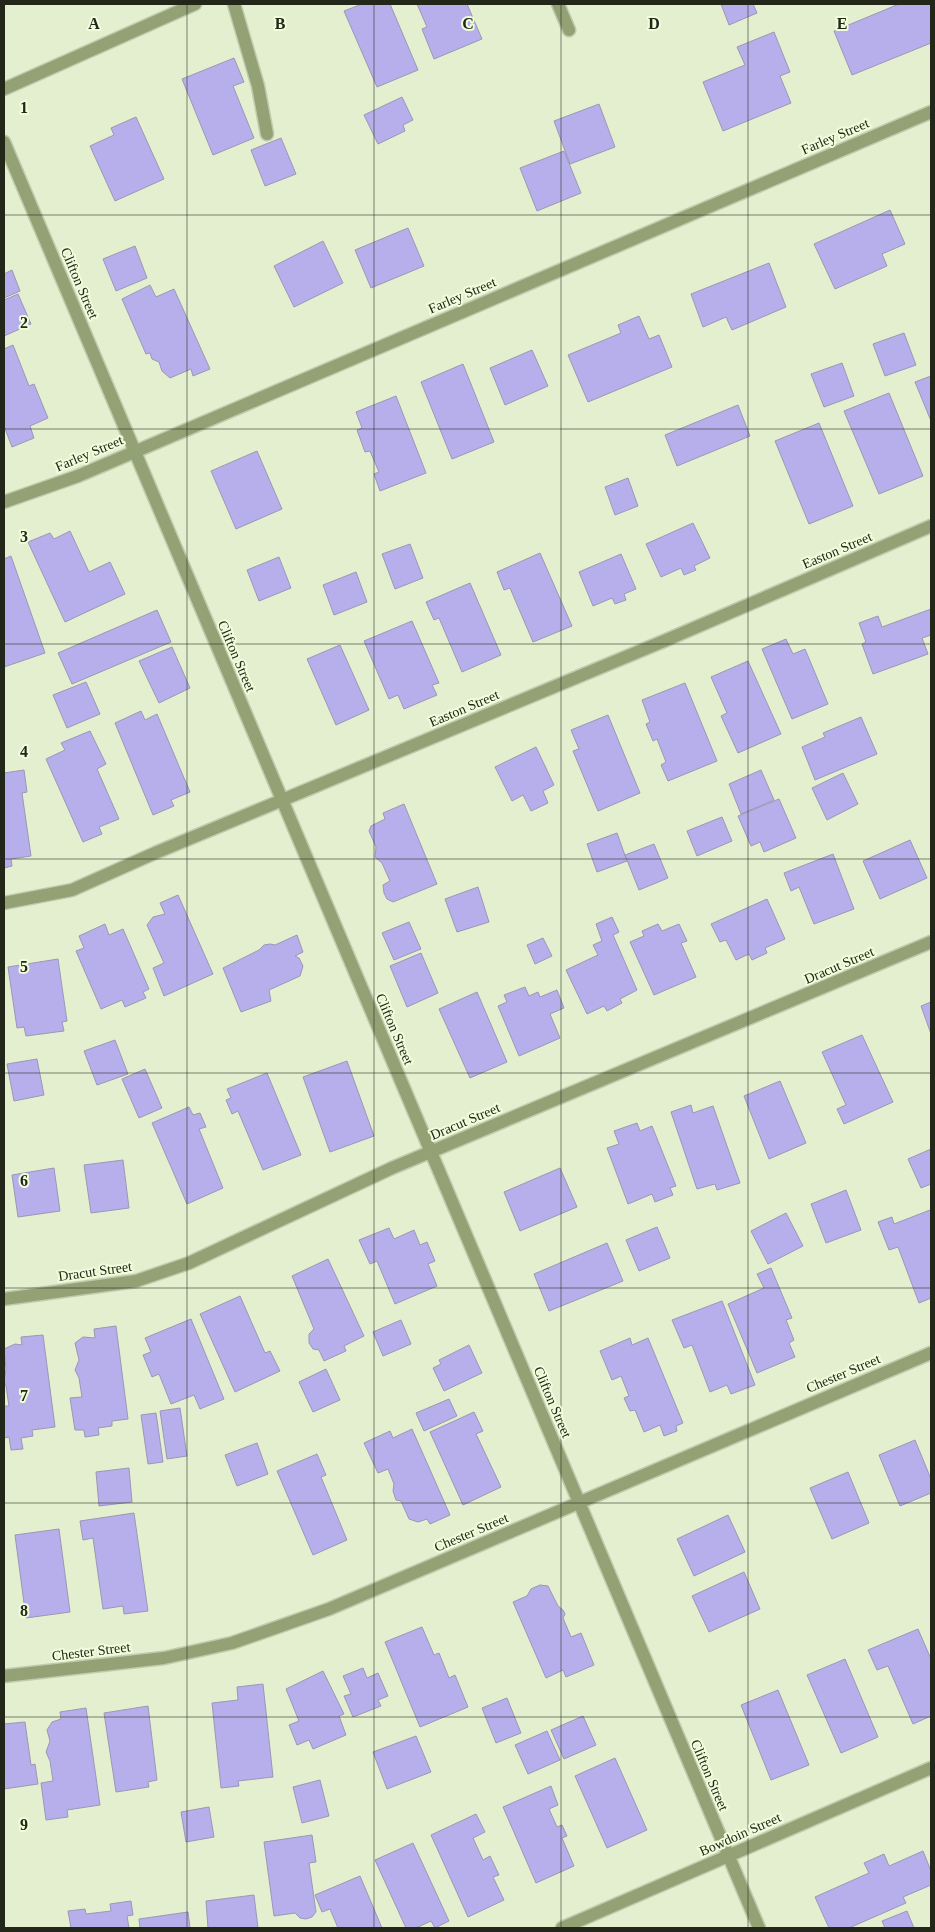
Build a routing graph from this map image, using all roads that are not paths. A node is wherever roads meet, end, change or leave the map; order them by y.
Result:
1 (195, 4) edge
2 (234, 4) edge
3 (558, 4) edge
4 (569, 30) dead end
5 (4, 89) edge
6 (931, 112) edge
7 (267, 134) dead end
8 (4, 142) edge
9 (134, 450) junction
10 (4, 502) edge
11 (931, 526) edge
12 (282, 800) junction
13 (4, 903) edge
14 (931, 942) edge
15 (431, 1152) junction
16 (4, 1299) edge
17 (931, 1353) edge
18 (579, 1502) junction
19 (4, 1676) edge
20 (931, 1768) edge
21 (728, 1856) junction
22 (562, 1928) edge
23 (759, 1928) edge

1 - 5 street
2 - 7 street
3 - 4 street
6 - 9 street, Farley Street
8 - 9 street, Clifton Street
9 - 10 street, Farley Street
9 - 12 street, Clifton Street
11 - 12 street, Easton Street
12 - 13 street, Easton Street
12 - 15 street, Clifton Street
14 - 15 street, Dracut Street
15 - 16 street, Dracut Street
15 - 18 street, Clifton Street
17 - 18 street, Chester Street
18 - 19 street, Chester Street
18 - 21 street, Clifton Street
20 - 21 street, Bowdoin Street
21 - 22 street, Bowdoin Street
21 - 23 street, Clifton Street

